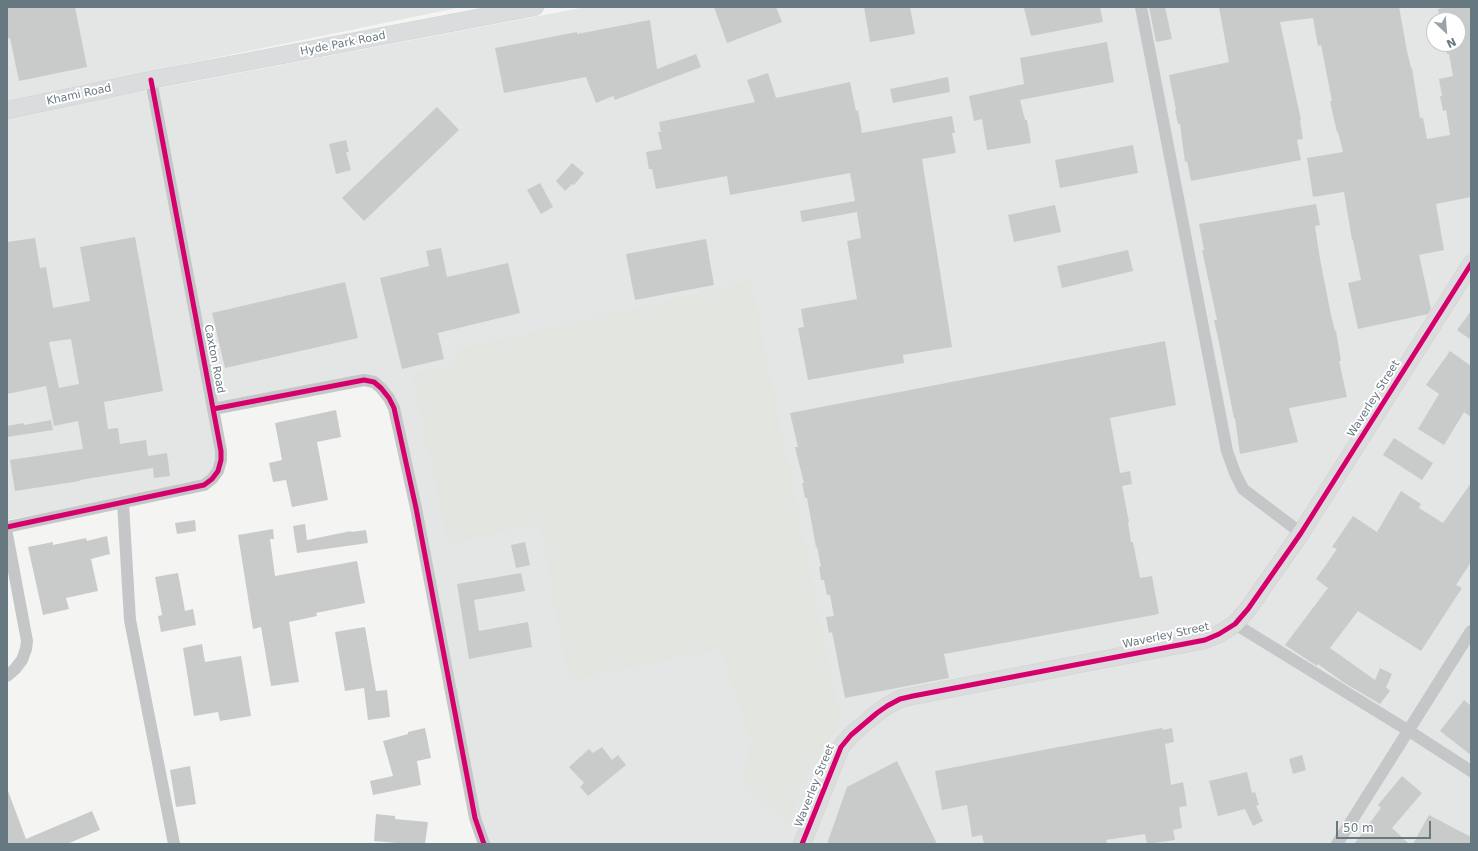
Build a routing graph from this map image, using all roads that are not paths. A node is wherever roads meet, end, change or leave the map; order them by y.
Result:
1 (535, 7) edge
2 (1141, 7) edge
3 (500, 11) edge
4 (151, 80) junction
5 (7, 110) edge
6 (1471, 264) edge
7 (213, 409) junction
8 (123, 502) junction
9 (7, 527) edge
10 (1301, 533) junction
11 (7, 534) edge
12 (1235, 624) junction
13 (1471, 631) edge
14 (7, 676) edge
15 (1409, 730) junction
16 (1471, 771) edge
17 (174, 844) edge
18 (484, 844) edge
19 (802, 844) edge
20 (1337, 844) edge

1 - 3 street, Hyde Park Road
2 - 10 street
3 - 4 street, Hyde Park Road
4 - 5 street, Khami Road
4 - 7 street, Caxton Road
6 - 10 street, Waverley Street
7 - 8 street, Caxton Road
7 - 18 street
8 - 9 street, Caxton Road
8 - 17 street
10 - 12 street, Waverley Street
11 - 14 street
12 - 15 street
12 - 19 street, Waverley Street
13 - 15 street
15 - 16 street
15 - 20 street

